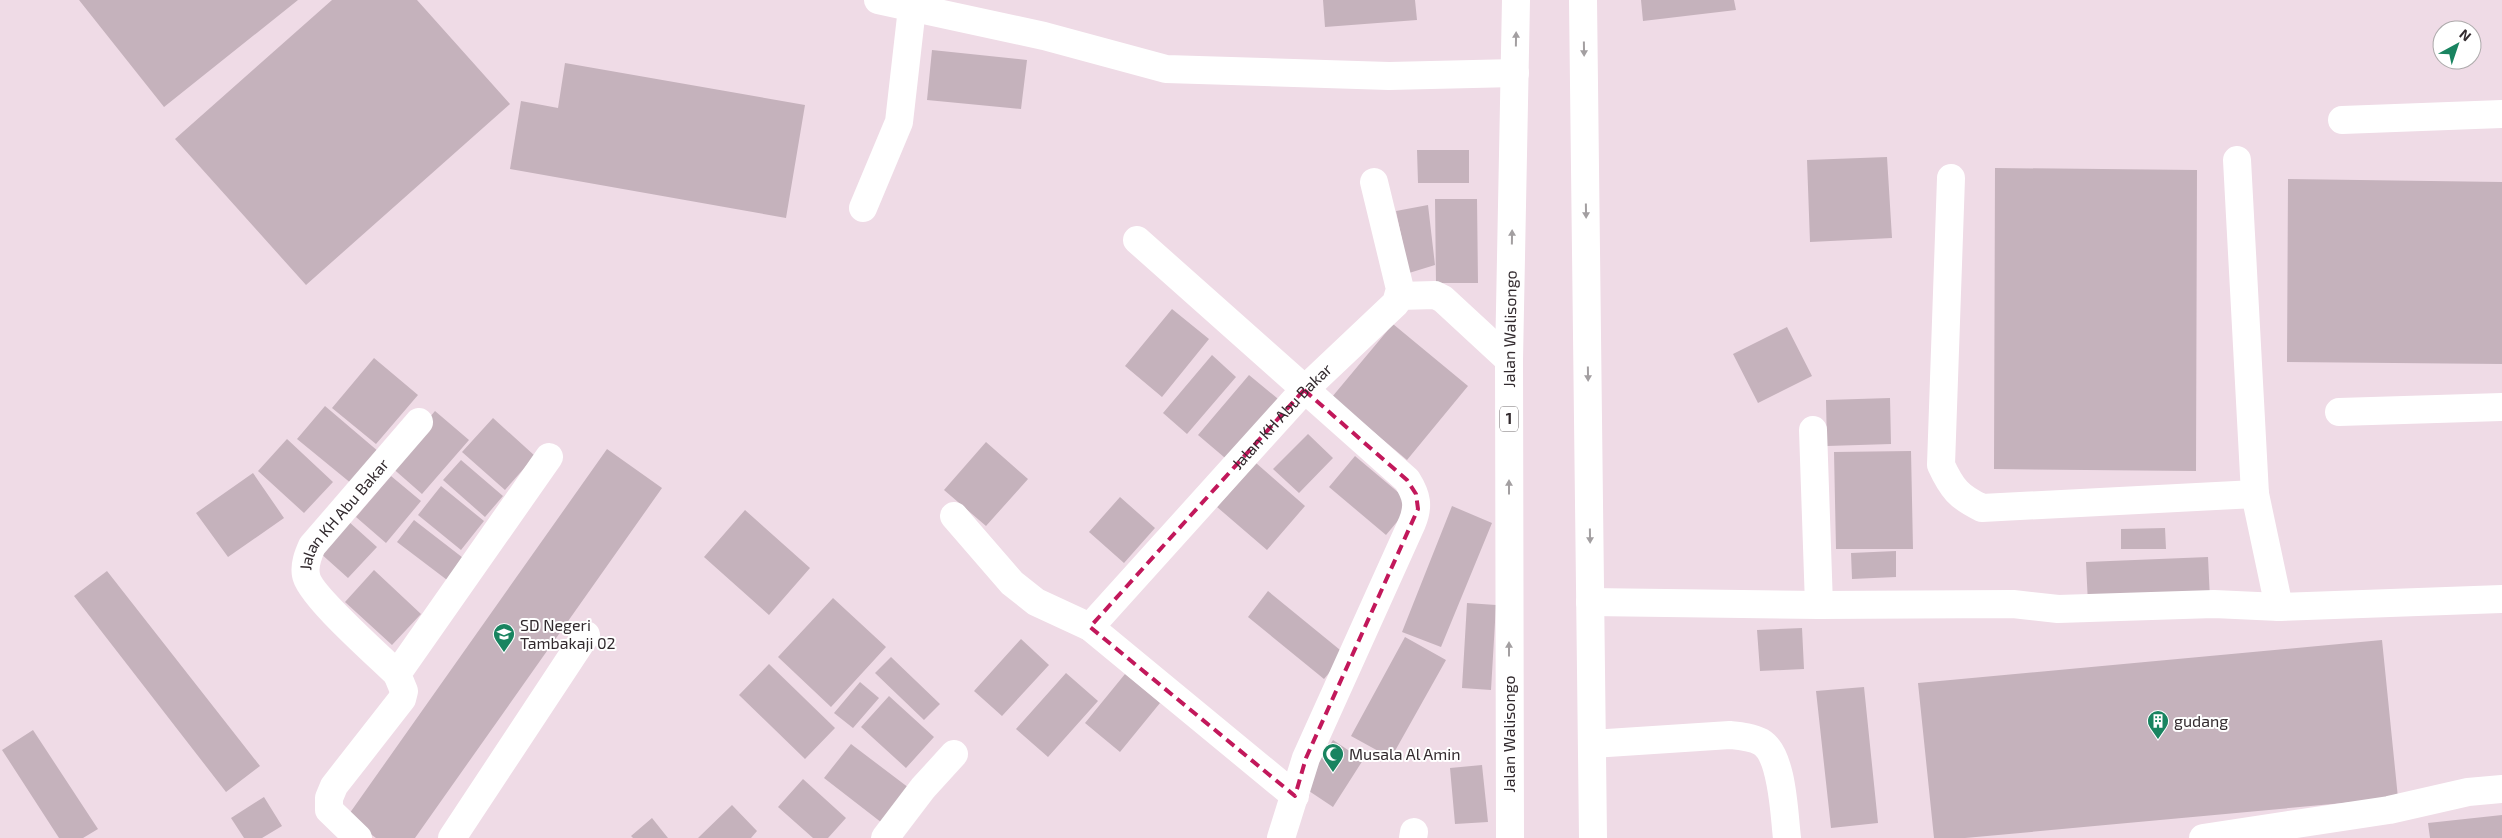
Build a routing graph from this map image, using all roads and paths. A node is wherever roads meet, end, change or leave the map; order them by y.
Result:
1 (878, 0) edge
2 (1516, 0) edge
3 (1583, 0) edge
4 (912, 8) junction
5 (1515, 73) junction
6 (2502, 114) edge
7 (2342, 120) dead end
8 (2237, 160) dead end
9 (1951, 178) dead end
10 (1374, 182) dead end
11 (863, 208) dead end
12 (1136, 240) dead end
13 (1399, 296) junction
14 (1509, 360) junction
15 (1304, 390) junction
16 (2502, 407) edge
17 (2338, 412) dead end
18 (419, 422) dead end
19 (1813, 430) dead end
20 (549, 457) dead end
21 (2255, 494) junction
22 (954, 516) dead end
23 (2502, 599) edge
24 (1590, 602) junction
25 (1819, 605) junction
26 (2279, 607) junction
27 (1090, 627) junction
28 (586, 635) dead end
29 (396, 674) junction
30 (1592, 744) junction
31 (954, 754) dead end
32 (2502, 789) edge
33 (1295, 796) junction
34 (358, 838) edge
35 (452, 838) edge
36 (884, 838) edge
37 (1281, 838) edge
38 (1510, 838) edge
39 (1593, 838) edge
40 (1787, 838) edge
41 (2203, 838) edge

1 - 4 main road
5 -> 2 main road, Jalan Walisongo / 1
3 -> 24 main road
4 - 5 main road
4 - 11 main road
14 -> 5 main road, Jalan Walisongo / 1
6 - 7 main road
8 - 21 main road
9 - 21 main road
10 - 13 main road
12 - 15 main road
13 - 14 main road
13 - 15 main road, Jalan KH Abu Bakar
38 -> 14 main road, Jalan Walisongo / 1
15 - 27 main road, Jalan KH Abu Bakar
15 - 33 main road
16 - 17 main road
18 - 29 main road, Jalan KH Abu Bakar
19 - 25 main road
20 - 29 main road
21 - 26 main road
22 - 27 main road
23 - 26 main road
24 - 25 main road
24 - 30 main road
25 - 26 main road
27 - 33 main road
28 - 35 main road
29 - 34 main road, Jalan KH Abu Bakar
30 - 39 main road
30 - 40 main road
31 - 36 main road
32 - 41 main road
33 - 37 main road

